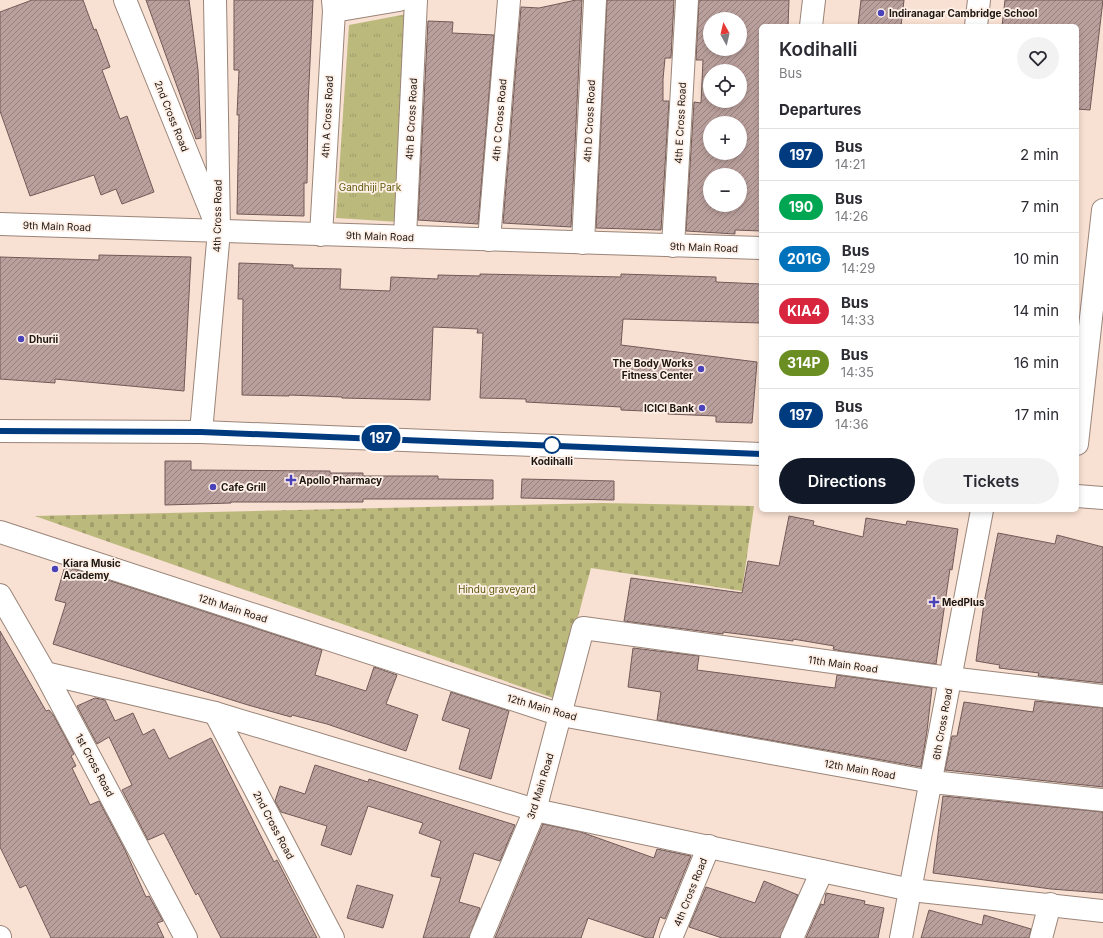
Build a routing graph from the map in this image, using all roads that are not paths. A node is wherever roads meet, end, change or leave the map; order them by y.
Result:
1 (125, 0) edge
2 (215, 0) edge
3 (399, 0) edge
4 (416, 0) edge
5 (509, 0) edge
6 (595, 0) edge
7 (687, 0) edge
8 (814, 0) edge
9 (980, 0) edge
10 (333, 6) edge
11 (811, 24) edge
12 (976, 24) edge
13 (1103, 210) edge
14 (0, 224) edge
15 (218, 231) junction
16 (321, 235) junction
17 (405, 237) junction
18 (489, 240) junction
19 (583, 243) junction
20 (673, 246) junction
21 (759, 248) edge
22 (1079, 426) edge
23 (0, 431) edge
24 (201, 432) junction
25 (759, 450) edge
26 (1079, 496) edge
27 (1103, 498) edge
28 (982, 512) edge
29 (0, 532) edge
30 (0, 594) edge
31 (583, 628) joint
32 (45, 672) junction
33 (949, 678) junction
34 (1103, 696) edge
35 (215, 713) junction
36 (561, 715) junction
37 (932, 782) junction
38 (1103, 800) edge
39 (535, 810) junction
40 (709, 846) junction
41 (822, 871) junction
42 (911, 890) junction
43 (1050, 904) junction
44 (1103, 911) edge
45 (186, 938) edge
46 (333, 938) edge
47 (481, 938) edge
48 (671, 938) edge
49 (792, 938) edge
50 (901, 938) edge
51 (1041, 938) edge

1 - 15 street, 2nd Cross Road
2 - 15 street, 4th Cross Road
3 - 10 street
4 - 17 street, 4th B Cross Road
5 - 18 street, 4th C Cross Road
6 - 19 street, 4th D Cross Road
7 - 20 street, 4th E Cross Road
8 - 11 street
9 - 12 street
10 - 16 street, 4th A Cross Road
13 - 22 street
14 - 15 street, 9th Main Road
15 - 16 street, 9th Main Road
15 - 24 street, 4th Cross Road
16 - 17 street, 9th Main Road
17 - 18 street, 9th Main Road
18 - 19 street, 9th Main Road
19 - 20 street, 9th Main Road
20 - 21 street, 9th Main Road
23 - 24 street
24 - 25 street
26 - 27 street
28 - 33 street, 6th Cross Road
29 - 36 street, 12th Main Road
30 - 32 street, 1st Cross Road
31 - 33 street, 11th Main Road
31 - 36 street, 3rd Main Road
32 - 35 street
32 - 45 street, 1st Cross Road
33 - 34 street, 11th Main Road
33 - 37 street, 6th Cross Road
35 - 39 street
35 - 46 street, 2nd Cross Road
36 - 37 street, 12th Main Road
36 - 39 street, 3rd Main Road
37 - 38 street, 12th Main Road
37 - 42 street, 6th Cross Road
39 - 40 street
39 - 47 street, 3rd Main Road
40 - 41 street
40 - 48 street, 4th Cross Road
41 - 42 street
41 - 49 street
42 - 43 street
42 - 50 street, 6th Cross Road
43 - 44 street
43 - 51 street

